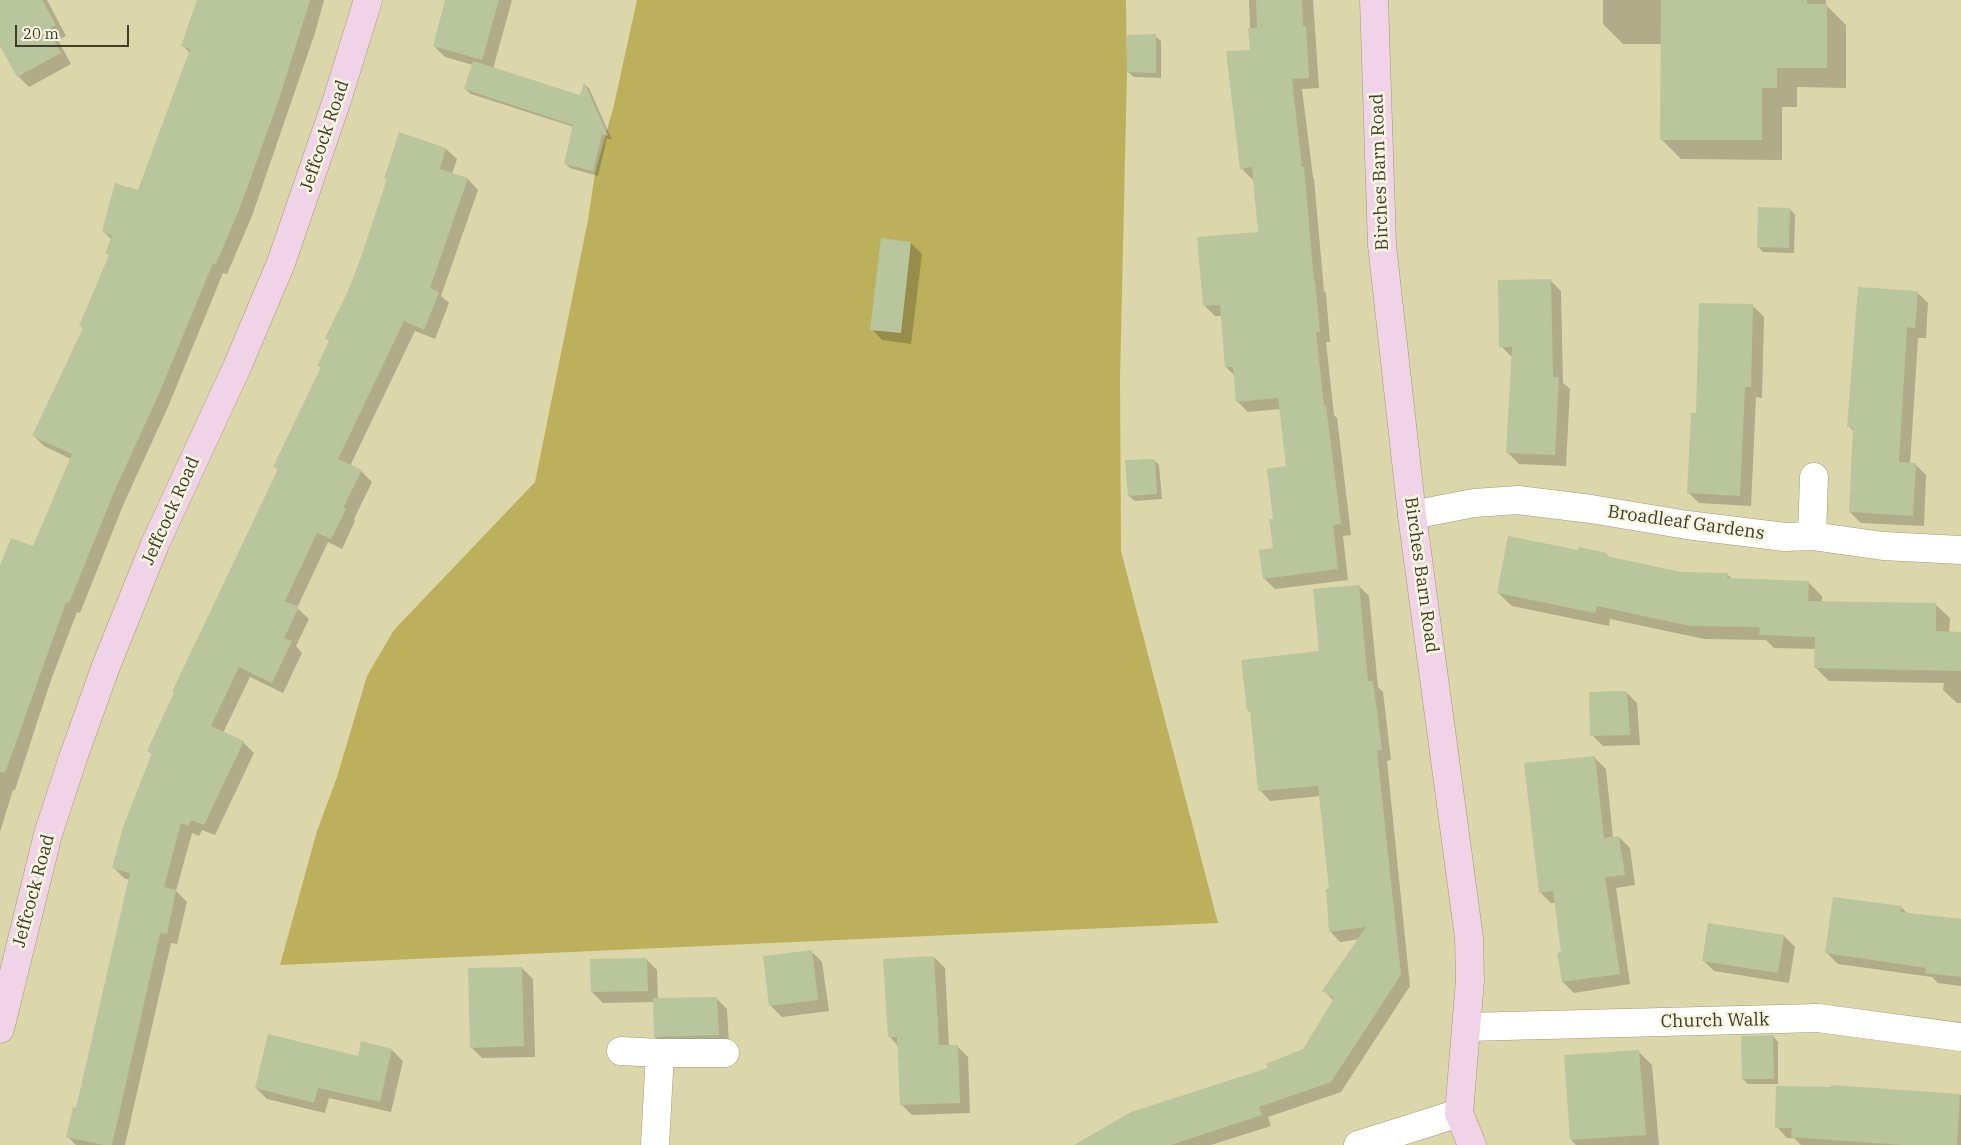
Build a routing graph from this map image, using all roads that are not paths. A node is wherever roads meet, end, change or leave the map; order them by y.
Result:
1 (368, 0) edge
2 (1374, 0) edge
3 (1814, 477) dead end
4 (1412, 515) junction
5 (1812, 536) junction
6 (1961, 550) edge
7 (1467, 1027) junction
8 (0, 1029) edge
9 (1961, 1038) edge
10 (622, 1051) dead end
11 (660, 1053) junction
12 (725, 1053) dead end
13 (1459, 1113) junction
14 (655, 1145) edge
15 (1358, 1145) edge
16 (1472, 1145) edge

1 - 8 main road, Jeffcock Road
2 - 4 main road, Birches Barn Road
3 - 5 street
4 - 5 street, Broadleaf Gardens
4 - 7 main road, Birches Barn Road
5 - 6 street, Broadleaf Gardens
7 - 9 street, Church Walk
7 - 13 main road, Birches Barn Road
10 - 11 street
11 - 12 street
11 - 14 street
13 - 15 street
13 - 16 main road, Birches Barn Road

